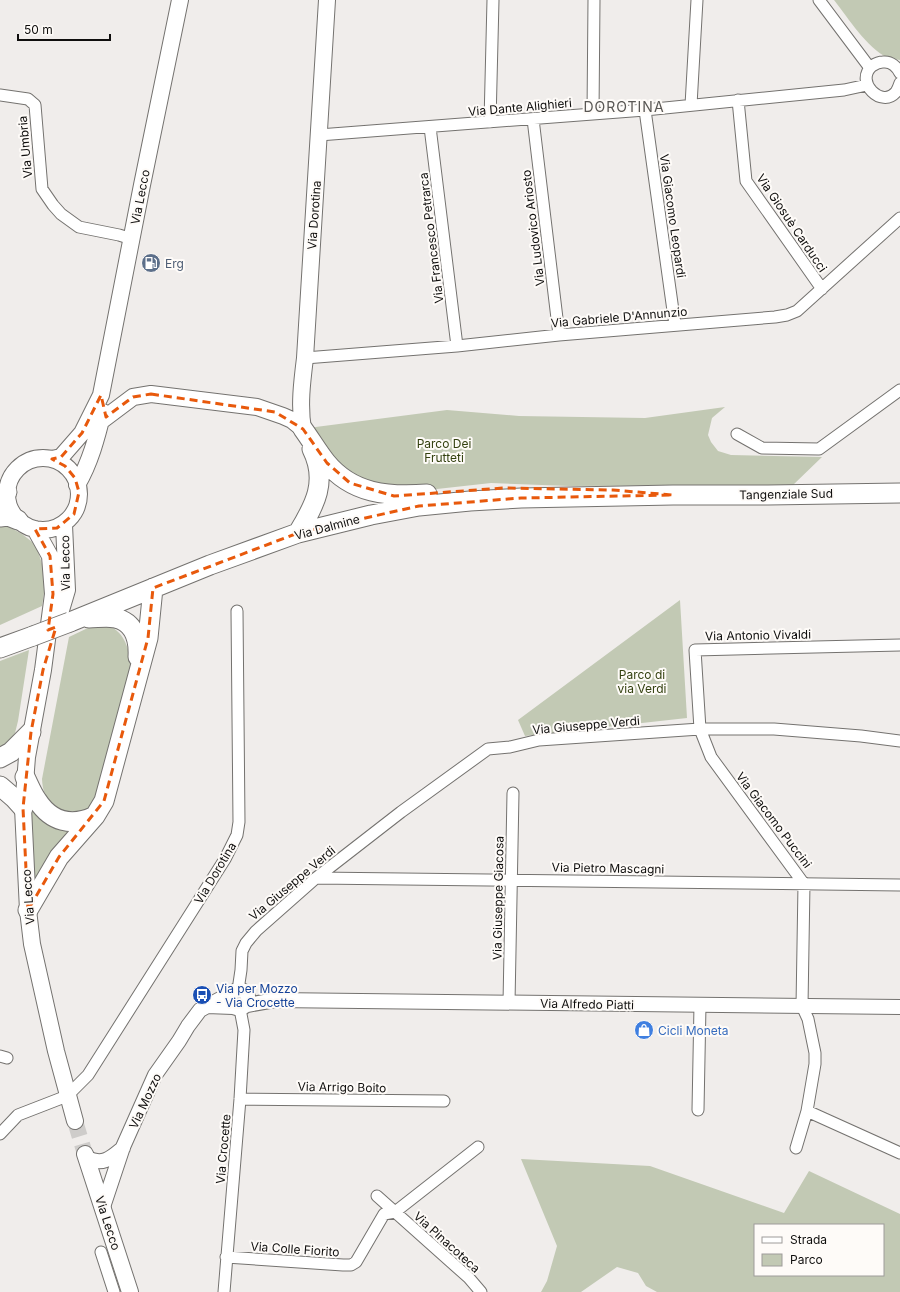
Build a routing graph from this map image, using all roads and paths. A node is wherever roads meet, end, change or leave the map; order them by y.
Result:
1 (171, 0) edge
2 (180, 0) edge
3 (327, 0) edge
4 (493, 0) edge
5 (594, 0) edge
6 (697, 0) edge
7 (819, 0) edge
8 (175, 21) junction
9 (870, 68) junction
10 (899, 71) edge
11 (900, 83) edge
12 (867, 85) junction
13 (0, 95) edge
14 (738, 100) junction
15 (691, 105) junction
16 (645, 110) junction
17 (592, 114) junction
18 (533, 119) junction
19 (490, 122) junction
20 (430, 127) junction
21 (319, 135) junction
22 (900, 218) edge
23 (132, 239) junction
24 (822, 289) junction
25 (675, 325) junction
26 (559, 335) junction
27 (457, 346) junction
28 (304, 358) junction
29 (900, 390) edge
30 (101, 395) junction
31 (101, 421) junction
32 (303, 430) junction
33 (737, 434) dead end
34 (52, 459) junction
35 (77, 485) junction
36 (900, 493) edge
37 (4, 495) edge
38 (673, 495) junction
39 (9, 518) edge
40 (64, 525) junction
41 (35, 529) junction
42 (298, 533) junction
43 (153, 588) junction
44 (237, 611) dead end
45 (75, 620) junction
46 (900, 645) edge
47 (0, 648) edge
48 (43, 670) junction
49 (136, 680) junction
50 (700, 729) junction
51 (31, 732) junction
52 (900, 741) edge
53 (0, 758) edge
54 (25, 777) junction
55 (0, 786) edge
56 (513, 793) dead end
57 (23, 808) junction
58 (95, 816) junction
59 (316, 878) junction
60 (511, 880) junction
61 (804, 884) junction
62 (900, 885) edge
63 (28, 910) junction
64 (240, 999) junction
65 (509, 1003) junction
66 (700, 1005) junction
67 (802, 1006) junction
68 (900, 1007) edge
69 (67, 1096) junction
70 (240, 1099) junction
71 (444, 1101) dead end
72 (698, 1110) dead end
73 (806, 1111) junction
74 (75, 1121) tunnel mouth
75 (0, 1134) edge
76 (123, 1147) junction
77 (478, 1147) dead end
78 (796, 1148) dead end
79 (900, 1153) edge
80 (86, 1156) joint
81 (377, 1196) dead end
82 (103, 1207) junction
83 (395, 1212) junction
84 (101, 1252) dead end
85 (226, 1257) junction
86 (114, 1292) edge
87 (130, 1292) edge
88 (224, 1292) edge
89 (481, 1292) edge

1 - 8 street
2 - 8 main road, Via Lecco
3 - 21 main road, Via Dorotina
4 - 19 street
5 - 17 street
6 - 15 street
7 - 9 street
8 - 23 main road, Via Lecco
9 - 10 street
9 - 12 street
11 - 12 street
12 - 14 street, Via Dante Alighieri
13 - 23 street, Via Umbria
14 - 15 street, Via Dante Alighieri
14 - 24 street, Via Giosuè Carducci
15 - 16 street, Via Dante Alighieri
16 - 17 street, Via Dante Alighieri
16 - 25 street, Via Giacomo Leopardi
17 - 18 street, Via Dante Alighieri
18 - 19 street, Via Dante Alighieri
18 - 26 street, Via Ludovico Ariosto
19 - 20 street, Via Dante Alighieri
20 - 21 street, Via Dante Alighieri
20 - 27 street, Via Francesco Petrarca
21 - 28 main road, Via Dorotina
22 - 24 street, Via Gabriele D'Annunzio
23 - 30 main road, Via Lecco
24 - 25 street, Via Gabriele D'Annunzio
25 - 26 street, Via Gabriele D'Annunzio
26 - 27 street, Via Gabriele D'Annunzio
27 - 28 street, Via Gabriele D'Annunzio
28 - 32 main road, Via Dorotina
29 - 33 street
30 - 31 main road, Via Lecco
30 - 34 main road, Via Lecco
31 - 32 main road
31 - 35 main road, Via Lecco
32 - 38 highway
32 - 42 highway
34 - 35 main road
34 - 37 main road
35 - 40 main road
36 - 38 highway, Tangenziale Sud
37 - 39 main road
38 - 42 highway, Via Dalmine
39 - 41 main road
40 - 41 main road
40 - 48 main road, Via Lecco
41 - 48 main road, Via Lecco
42 - 43 highway, Via Dalmine
43 - 45 highway, Via Dalmine
43 - 49 highway
44 - 69 street, Via Dorotina
45 - 47 highway, Via Dalmine, bridge
45 - 49 highway
46 - 50 street, Via Antonio Vivaldi
48 - 51 main road, Via Lecco
49 - 58 highway
50 - 52 street, Via Giuseppe Verdi
50 - 59 street, Via Giuseppe Verdi
50 - 61 street, Via Giacomo Puccini
51 - 53 highway
51 - 54 main road, Via Lecco
54 - 57 main road, Via Lecco
54 - 58 highway
55 - 57 highway
56 - 60 street, Via Giuseppe Giacosa
57 - 63 main road, Via Lecco
58 - 63 highway
59 - 60 street, Via Pietro Mascagni
59 - 64 street, Via Giuseppe Verdi
60 - 61 street, Via Pietro Mascagni
60 - 65 street, Via Giuseppe Giacosa
61 - 62 street, Via Pietro Mascagni
61 - 67 street, Via Giacomo Puccini
63 - 69 main road, Via Lecco
64 - 65 street, Via Alfredo Piatti
64 - 70 street, Via Crocette
64 - 76 street, Via Mozzo
65 - 66 street, Via Alfredo Piatti
66 - 67 street, Via Alfredo Piatti
66 - 72 street
67 - 68 street, Via Alfredo Piatti
67 - 73 street
69 - 74 main road, Via Lecco
69 - 75 street
70 - 71 street, Via Arrigo Boito
70 - 85 street, Via Crocette
73 - 78 street
73 - 79 street
76 - 80 street
76 - 82 street, Via Mozzo
77 - 83 street, Via Colle Fiorito
80 - 82 main road, Via Lecco
81 - 83 street, Via Pinacoteca
82 - 87 main road, Via Lecco
83 - 85 street, Via Colle Fiorito
83 - 89 street, Via Pinacoteca
84 - 86 street, Via Lecco
85 - 88 street, Via Crocette

